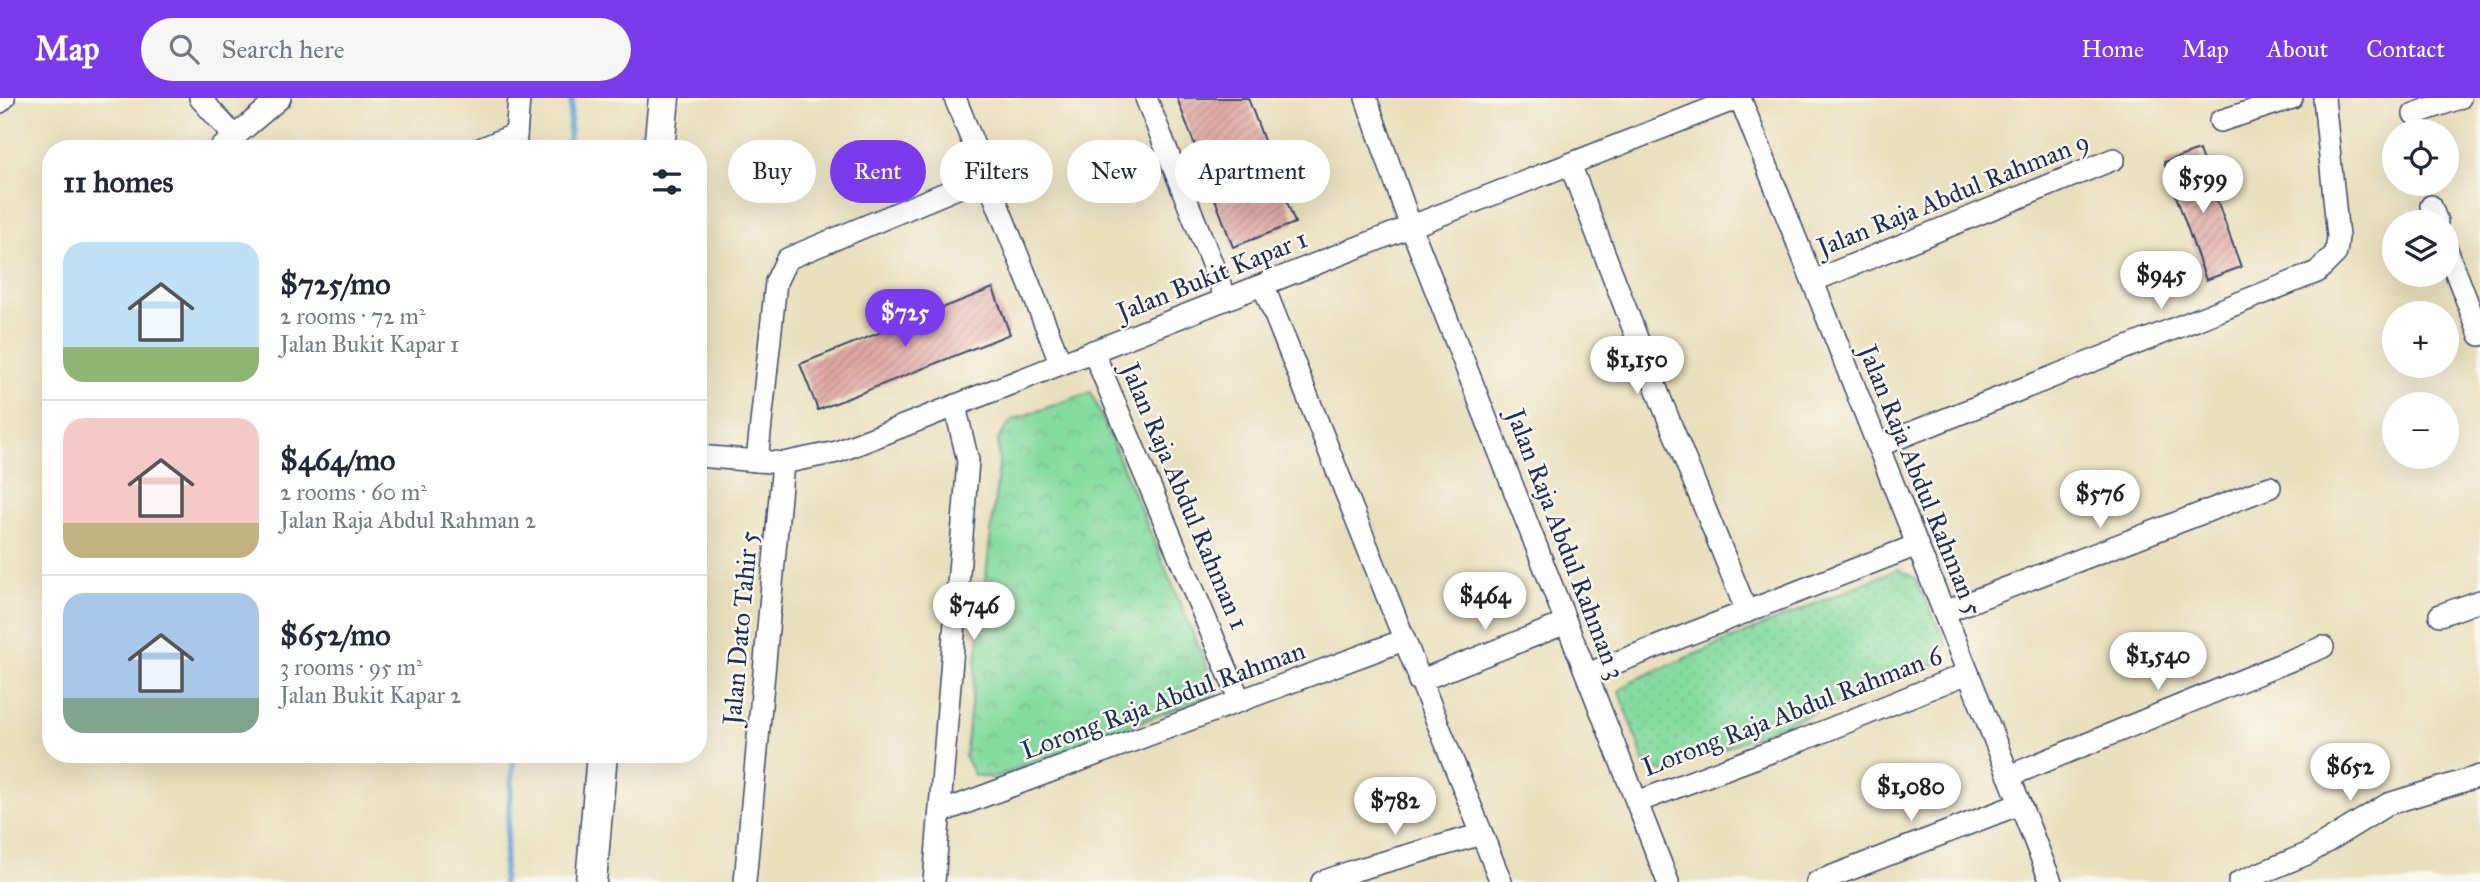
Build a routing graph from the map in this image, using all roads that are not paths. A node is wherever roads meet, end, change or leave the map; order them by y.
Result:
1 (4, 98) edge
2 (200, 98) edge
3 (280, 98) edge
4 (519, 98) edge
5 (664, 98) edge
6 (955, 98) edge
7 (1146, 98) edge
8 (1366, 98) edge
9 (1739, 98) edge
10 (2292, 98) edge
11 (2324, 98) edge
12 (2460, 98) edge
13 (0, 102) edge
14 (2414, 114) dead end
15 (2220, 121) dead end
16 (225, 140) edge
17 (231, 140) edge
18 (515, 140) edge
19 (660, 140) edge
20 (972, 140) edge
21 (2114, 159) dead end
22 (1570, 163) junction
23 (940, 195) edge
24 (997, 203) edge
25 (1411, 227) junction
26 (1813, 281) junction
27 (2459, 281) edge
28 (1263, 285) junction
29 (1226, 299) junction
30 (2480, 335) edge
31 (1093, 351) junction
32 (1061, 364) junction
33 (955, 406) junction
34 (1878, 446) junction
35 (707, 457) edge
36 (757, 461) junction
37 (783, 463) junction
38 (2270, 487) dead end
39 (1917, 545) junction
40 (2480, 601) edge
41 (1746, 612) junction
42 (1944, 612) junction
43 (2440, 615) dead end
44 (1566, 622) junction
45 (1404, 640) junction
46 (2323, 647) dead end
47 (1968, 673) junction
48 (1587, 674) junction
49 (1419, 681) junction
50 (1241, 701) junction
51 (601, 763) edge
52 (2009, 776) junction
53 (2480, 776) edge
54 (1637, 802) junction
55 (2020, 804) junction
56 (941, 812) junction
57 (1482, 834) junction
58 (1358, 876) edge
59 (590, 882) edge
60 (745, 882) edge
61 (934, 882) edge
62 (1321, 882) edge
63 (1501, 882) edge
64 (1668, 882) edge
65 (1817, 882) edge
66 (2051, 882) edge
67 (2239, 882) edge

1 - 13 street
2 - 16 street
3 - 17 street
4 - 18 street
5 - 19 street
6 - 20 street
7 - 29 street
8 - 25 street, Jalan Raja Abdul Rahman 3
9 - 22 street, Jalan Bukit Kapar 1
9 - 26 street, Jalan Raja Abdul Rahman 5
10 - 15 street
11 - 34 street
12 - 14 street
21 - 26 street, Jalan Raja Abdul Rahman 9
22 - 25 street, Jalan Bukit Kapar 1
22 - 41 street
23 - 36 street
24 - 32 street
25 - 28 street, Jalan Bukit Kapar 1
25 - 44 street, Jalan Raja Abdul Rahman 3
26 - 34 street, Jalan Raja Abdul Rahman 5
27 - 30 street
28 - 29 street, Jalan Bukit Kapar 1
28 - 45 street
29 - 31 street, Jalan Bukit Kapar 1
31 - 32 street, Jalan Bukit Kapar 1
31 - 50 street, Jalan Raja Abdul Rahman 1
32 - 33 street, Jalan Bukit Kapar 1
33 - 37 street, Jalan Bukit Kapar 1
33 - 56 street
34 - 39 street, Jalan Raja Abdul Rahman 5
35 - 36 street, Jalan Bukit Kapar 1
36 - 37 street, Jalan Bukit Kapar 1
37 - 60 street, Jalan Dato Tahir 5
38 - 42 street
39 - 41 street
39 - 42 street, Jalan Raja Abdul Rahman 5
40 - 43 street
41 - 48 street
42 - 47 street, Jalan Raja Abdul Rahman 5
44 - 48 street, Jalan Raja Abdul Rahman 3
44 - 49 street
45 - 49 street
45 - 50 street, Lorong Raja Abdul Rahman
46 - 52 street
47 - 52 street, Jalan Raja Abdul Rahman 5
47 - 54 street, Lorong Raja Abdul Rahman 6
48 - 54 street, Jalan Raja Abdul Rahman 3
49 - 57 street
50 - 56 street, Lorong Raja Abdul Rahman
51 - 59 street
52 - 55 street, Jalan Raja Abdul Rahman 5
53 - 67 street
54 - 64 street, Jalan Raja Abdul Rahman 3
55 - 65 street
55 - 66 street, Jalan Raja Abdul Rahman 5
56 - 61 street
57 - 58 street
57 - 63 street
58 - 62 street

